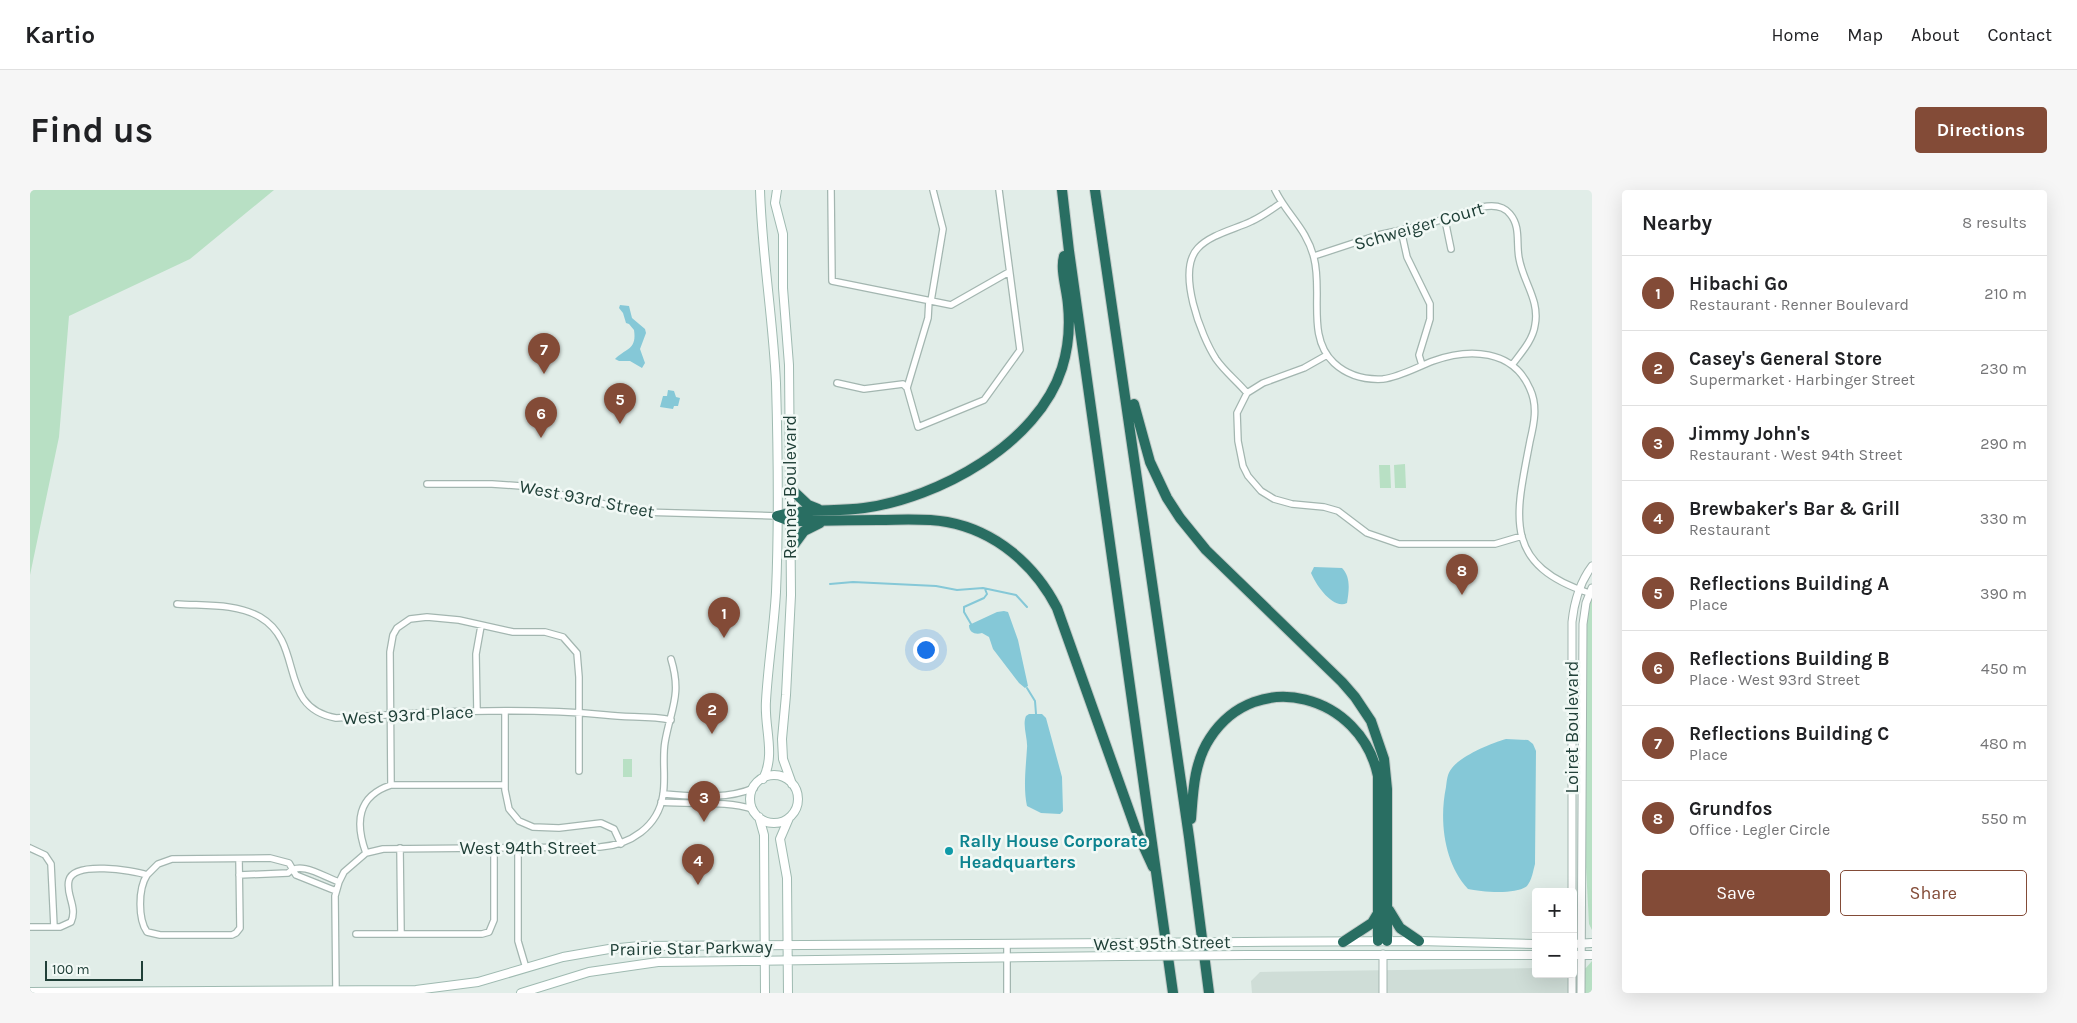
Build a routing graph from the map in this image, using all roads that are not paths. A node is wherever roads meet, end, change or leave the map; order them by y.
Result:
1 (760, 190) edge
2 (777, 190) edge
3 (832, 190) edge
4 (933, 190) edge
5 (999, 190) edge
6 (1062, 190) edge
7 (1095, 190) edge
8 (1275, 190) edge
9 (1281, 202) junction
10 (1444, 220) junction
11 (1401, 230) junction
12 (1451, 249) dead end
13 (1069, 251) junction
14 (1314, 256) junction
15 (1009, 272) junction
16 (930, 300) junction
17 (1327, 355) junction
18 (1422, 365) junction
19 (1512, 365) junction
20 (1122, 372) junction
21 (837, 383) dead end
22 (907, 388) junction
23 (1247, 393) junction
24 (427, 484) dead end
25 (790, 488) junction
26 (824, 511) junction
27 (777, 516) junction
28 (790, 517) junction
29 (829, 521) junction
30 (1522, 536) junction
31 (790, 550) junction
32 (1592, 566) edge
33 (1579, 590) junction
34 (1591, 591) edge
35 (177, 604) dead end
36 (481, 626) junction
37 (671, 659) dead end
38 (476, 711) junction
39 (506, 712) junction
40 (579, 712) junction
41 (392, 714) junction
42 (670, 720) junction
43 (579, 772) dead end
44 (763, 779) junction
45 (505, 784) junction
46 (792, 784) junction
47 (391, 785) junction
48 (754, 788) junction
49 (663, 794) junction
50 (661, 802) junction
51 (753, 810) junction
52 (759, 817) junction
53 (1572, 817) junction
54 (1583, 817) junction
55 (789, 818) junction
56 (1189, 837) junction
57 (621, 844) junction
58 (30, 848) edge
59 (400, 848) junction
60 (494, 848) junction
61 (518, 848) junction
62 (366, 853) junction
63 (239, 859) junction
64 (292, 868) junction
65 (146, 875) junction
66 (240, 875) junction
67 (1157, 876) junction
68 (339, 882) junction
69 (1572, 888) edge
70 (336, 891) junction
71 (1383, 910) junction
72 (30, 927) edge
73 (54, 927) junction
74 (356, 934) dead end
75 (401, 934) junction
76 (1383, 941) junction
77 (1419, 941) junction
78 (1344, 942) junction
79 (1532, 944) edge
80 (1577, 944) edge
81 (1592, 944) edge
82 (788, 945) junction
83 (1006, 945) junction
84 (765, 946) junction
85 (1383, 954) junction
86 (1532, 955) edge
87 (1577, 955) edge
88 (1592, 955) edge
89 (1006, 958) junction
90 (765, 961) junction
91 (788, 961) junction
92 (526, 968) junction
93 (1572, 978) edge
94 (454, 986) junction
95 (30, 992) edge
96 (335, 992) edge
97 (424, 993) edge
98 (521, 993) edge
99 (765, 993) edge
100 (788, 993) edge
101 (1007, 993) edge
102 (1173, 993) edge
103 (1209, 993) edge
104 (1383, 993) edge
105 (1572, 993) edge
106 (1581, 993) edge

1 - 27 main road, Renner Boulevard
2 - 25 main road, Renner Boulevard
3 - 16 street
4 - 16 street
5 - 15 street
6 - 13 highway
7 - 20 highway
8 - 9 street
9 - 14 street
9 - 23 street
10 - 11 street, Schweiger Court
10 - 12 street
10 - 19 street, Schweiger Court
11 - 14 street, Schweiger Court
11 - 18 street
13 - 26 highway
13 - 67 highway
14 - 17 street
15 - 16 street
15 - 22 street
16 - 22 street
17 - 18 street
17 - 23 street
18 - 19 street
19 - 30 street
20 - 56 highway
20 - 71 highway
21 - 22 street
23 - 30 street
24 - 27 street, West 93rd Street
25 - 26 highway
25 - 28 main road, Renner Boulevard
26 - 28 highway
27 - 28 highway
27 - 44 main road, Renner Boulevard
28 - 29 highway
28 - 31 main road, Renner Boulevard
29 - 31 highway
29 - 67 highway
30 - 33 street
31 - 46 main road, Renner Boulevard
32 - 33 street, Loiret Boulevard
33 - 34 street
33 - 53 street, Loiret Boulevard
34 - 54 street, Loiret Boulevard
35 - 41 street, West 93rd Place
36 - 38 street
36 - 40 street
36 - 41 street
37 - 42 street, West 94th Street
38 - 39 street, West 93rd Place
38 - 41 street, West 93rd Place
39 - 40 street, West 93rd Place
39 - 45 street
40 - 42 street, West 93rd Place
40 - 43 street
41 - 47 street
42 - 49 street, West 94th Street
44 - 46 main road
44 - 48 main road
45 - 47 street
45 - 57 street
46 - 55 main road
47 - 62 street
48 - 49 street
48 - 51 main road
49 - 50 street, West 94th Street
50 - 51 street
50 - 57 street, West 94th Street
51 - 52 main road
52 - 55 main road
52 - 84 main road
53 - 54 street
53 - 69 street, Loiret Boulevard
54 - 80 street, Loiret Boulevard
55 - 82 main road
56 - 71 highway
56 - 103 highway
57 - 61 street, West 94th Street
58 - 73 street
59 - 60 street, West 94th Street
59 - 62 street, West 94th Street
59 - 75 street
60 - 61 street, West 94th Street
60 - 75 street
61 - 92 street
62 - 68 street
63 - 64 street
63 - 65 street
63 - 66 street
64 - 66 street
64 - 68 street
64 - 70 street
65 - 66 street
65 - 73 street
67 - 102 highway
68 - 70 street
70 - 96 street
71 - 76 highway
71 - 77 highway
71 - 78 highway
72 - 73 street
74 - 75 street
76 - 77 main road, West 95th Street
76 - 78 main road, West 95th Street
76 - 85 main road
77 - 79 main road, West 95th Street
78 - 83 main road, West 95th Street, bridge
80 - 81 main road
82 - 83 main road, West 95th Street
82 - 84 main road, Prairie Star Parkway
82 - 91 main road
83 - 89 street
84 - 90 main road
84 - 92 main road, Prairie Star Parkway
85 - 86 main road, West 95th Street
85 - 89 main road, West 95th Street, bridge
85 - 104 street
87 - 88 main road
87 - 106 street, Loiret Boulevard
89 - 91 main road, West 95th Street
89 - 101 street
90 - 91 main road, Prairie Star Parkway
90 - 98 main road, Prairie Star Parkway
90 - 99 main road
91 - 100 main road
92 - 94 main road, Prairie Star Parkway
93 - 105 street
94 - 96 main road, Prairie Star Parkway
94 - 97 main road
95 - 96 main road, Prairie Star Parkway

